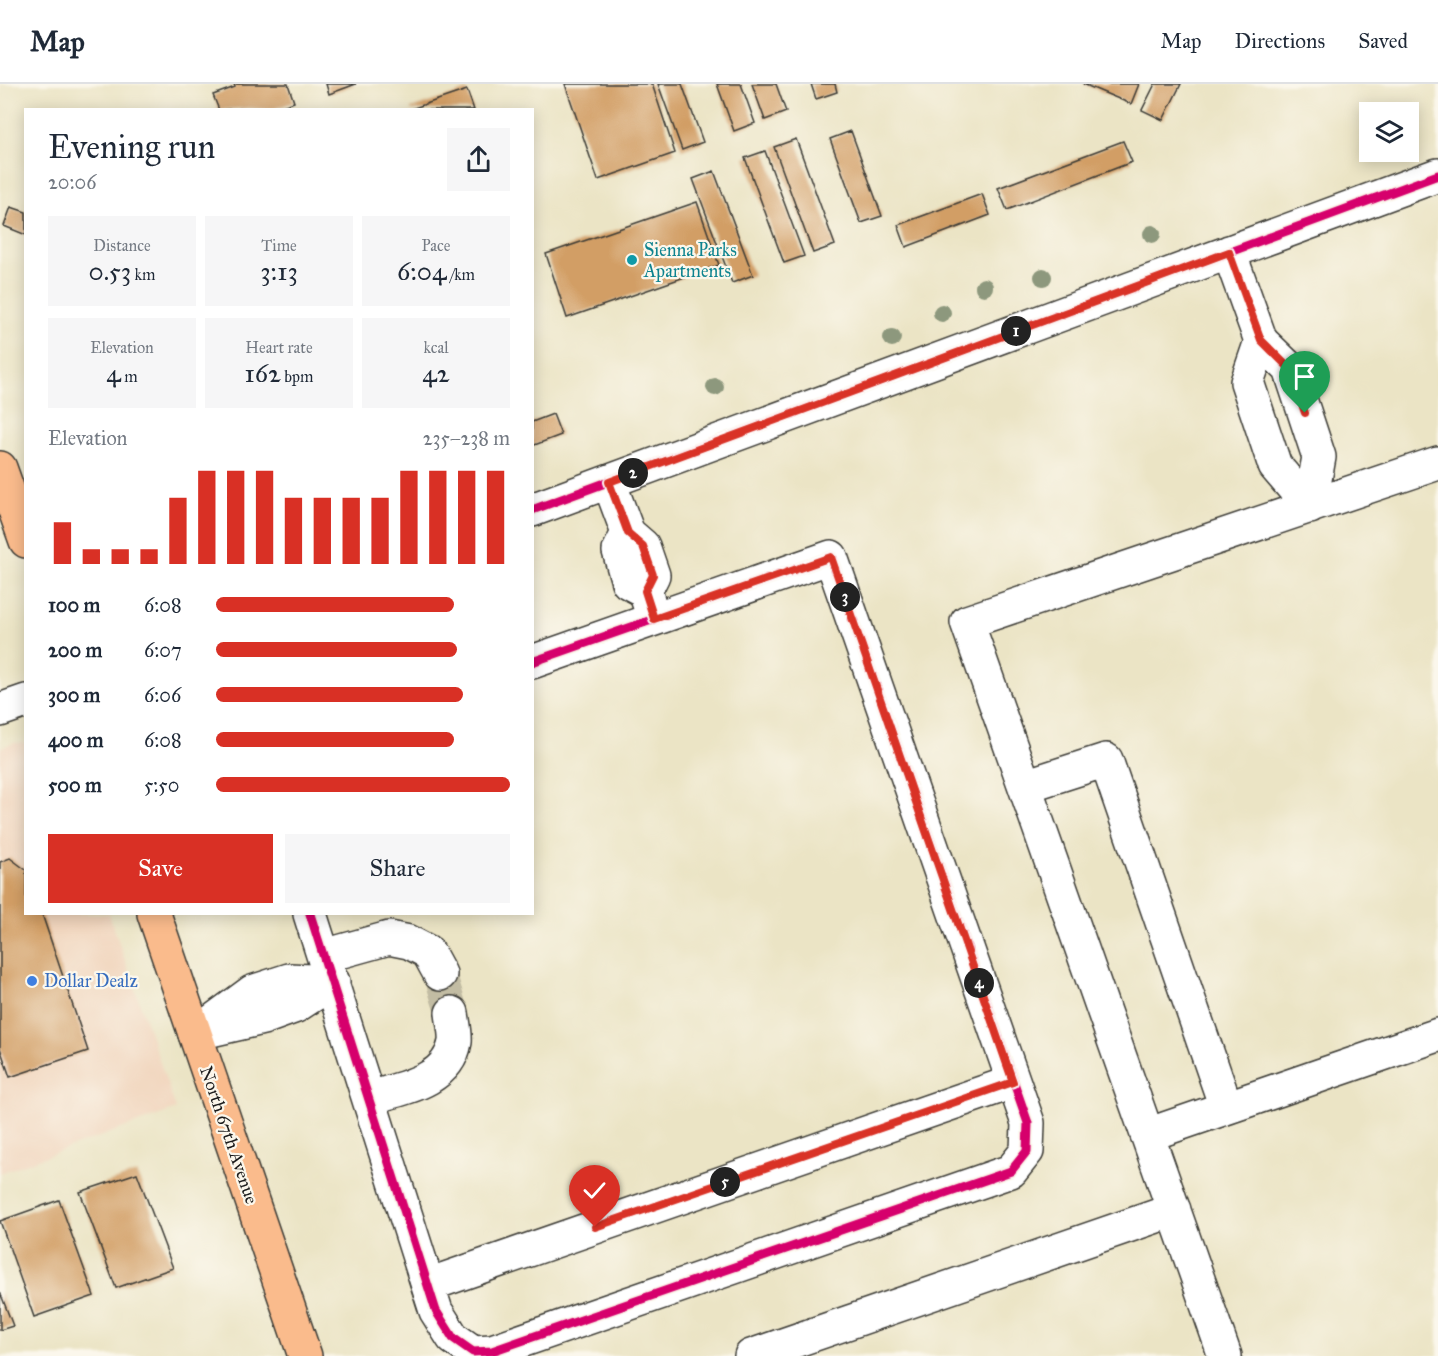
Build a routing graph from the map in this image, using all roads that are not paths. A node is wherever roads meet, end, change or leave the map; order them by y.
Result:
1 (1438, 175) edge
2 (1229, 252) junction
3 (1261, 340) junction
4 (1438, 463) edge
5 (0, 468) edge
6 (609, 482) junction
7 (1310, 507) junction
8 (534, 509) edge
9 (24, 535) edge
10 (650, 605) junction
11 (534, 661) edge
12 (24, 702) edge
13 (0, 711) edge
14 (1025, 786) junction
15 (154, 915) edge
16 (310, 915) edge
17 (328, 969) junction
18 (440, 974) tunnel mouth
19 (452, 1013) tunnel mouth
20 (195, 1034) junction
21 (1438, 1035) edge
22 (1013, 1082) junction
23 (369, 1098) junction
24 (1226, 1107) junction
25 (1147, 1134) junction
26 (1174, 1210) junction
27 (428, 1285) junction
28 (305, 1356) edge
29 (751, 1356) edge
30 (1225, 1356) edge

1 - 2 street
2 - 3 street
2 - 6 street
3 - 7 street
3 - 7 street
4 - 7 street
5 - 9 main road
6 - 8 street
6 - 10 street
7 - 14 street
10 - 11 street
10 - 22 street
12 - 13 street
14 - 24 street
14 - 25 street
15 - 20 main road, North 67th Avenue
16 - 17 street
17 - 18 street
17 - 20 street
17 - 23 street
19 - 23 street
20 - 28 main road, North 67th Avenue
21 - 24 street
22 - 27 street
22 - 27 street
23 - 27 street
24 - 25 street
25 - 26 street
26 - 29 street
26 - 30 street

